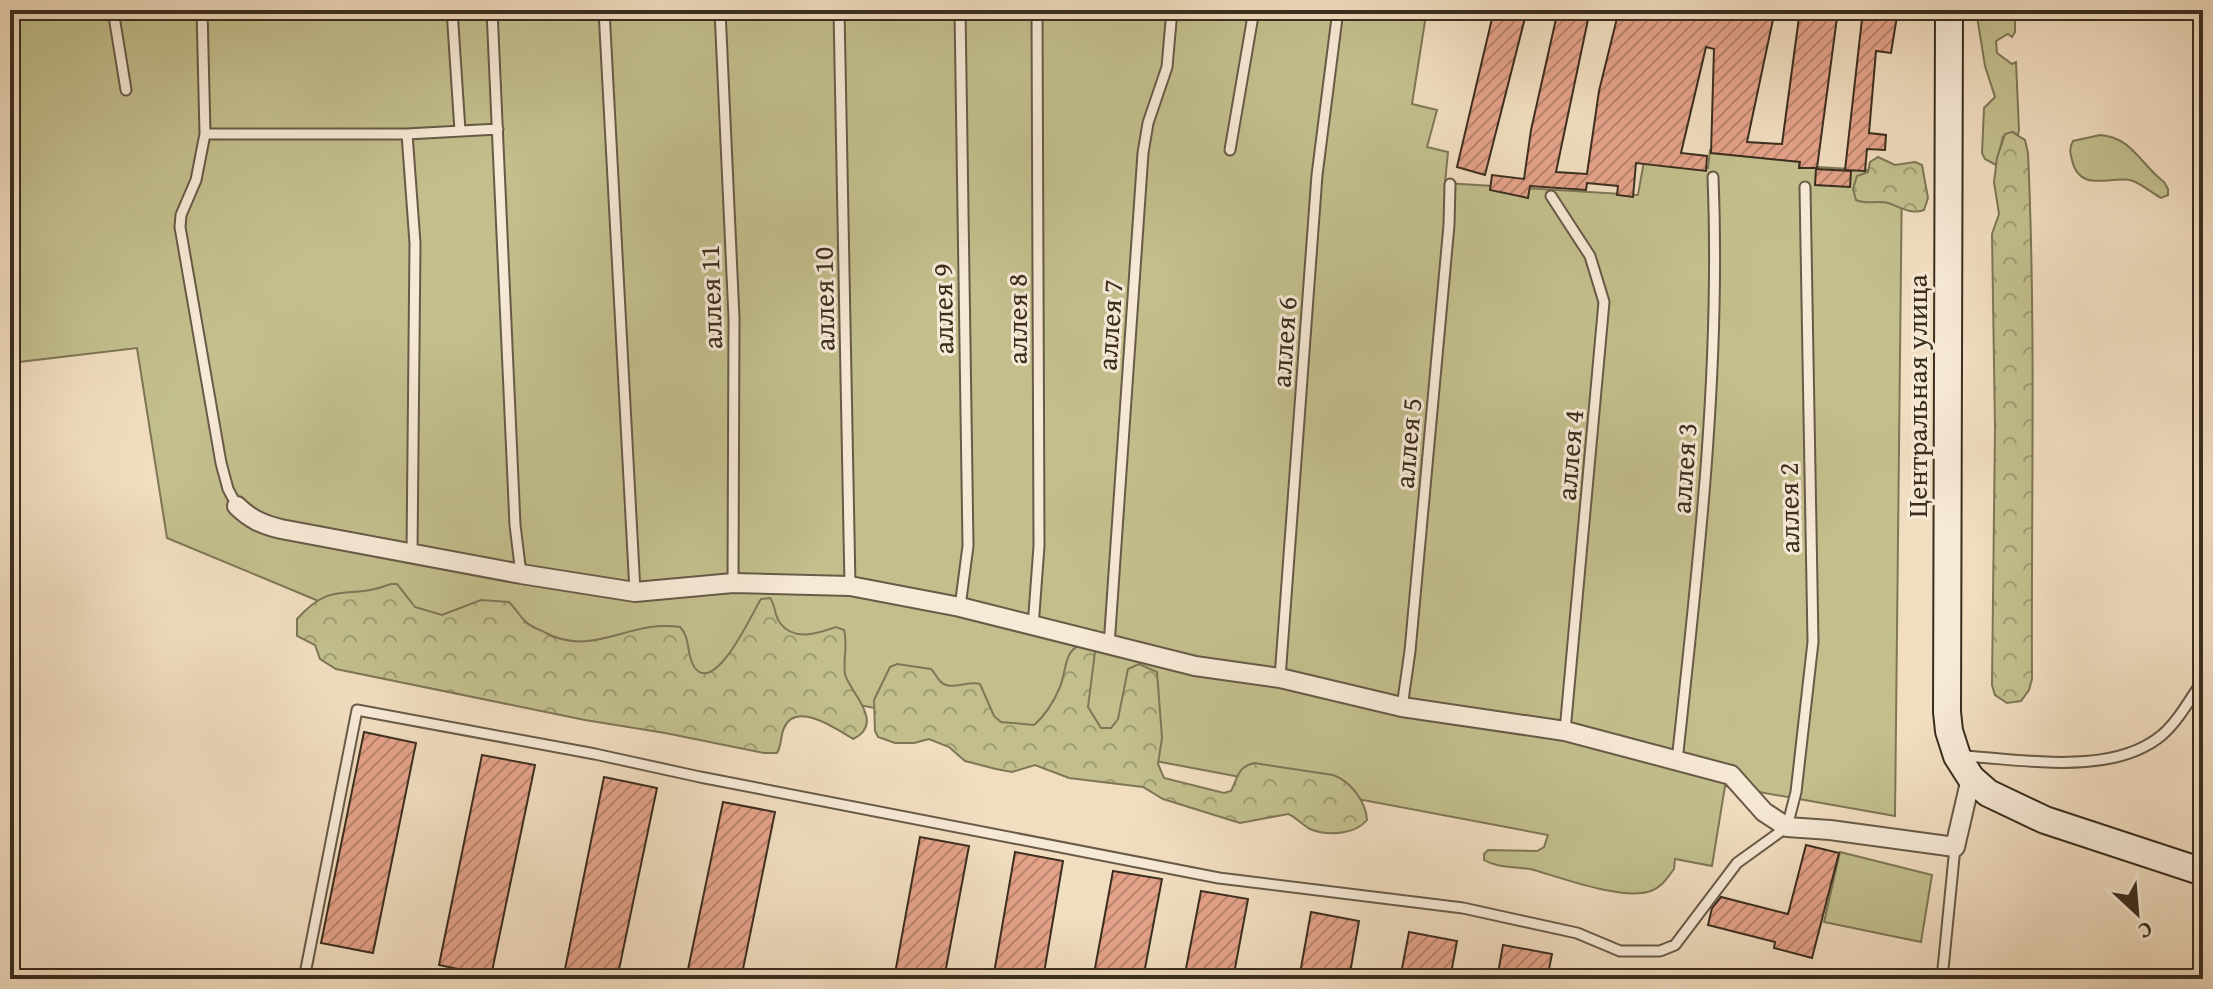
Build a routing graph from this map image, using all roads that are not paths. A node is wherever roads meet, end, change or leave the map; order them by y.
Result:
1 (113, 10) edge
2 (202, 10) edge
3 (452, 10) edge
4 (492, 10) edge
5 (604, 10) edge
6 (720, 10) edge
7 (839, 10) edge
8 (960, 10) edge
9 (1037, 10) edge
10 (1172, 10) edge
11 (1254, 10) edge
12 (1338, 10) edge
13 (1949, 10) edge
14 (126, 90) dead end
15 (498, 129) junction
16 (460, 131) junction
17 (205, 134) junction
18 (407, 134) junction
19 (1230, 150) dead end
20 (1713, 177) dead end
21 (1450, 184) dead end
22 (1805, 187) dead end
23 (1551, 196) dead end
24 (237, 506) joint
25 (412, 553) junction
26 (521, 574) junction
27 (733, 583) junction
28 (850, 586) junction
29 (635, 592) junction
30 (960, 607) junction
31 (1033, 627) junction
32 (1109, 646) junction
33 (1280, 678) junction
34 (2203, 680) edge
35 (1402, 707) junction
36 (1565, 731) junction
37 (1677, 761) junction
38 (1964, 767) junction
39 (1787, 827) junction
40 (1955, 847) junction
41 (2203, 872) edge
42 (304, 979) edge
43 (1942, 979) edge

1 - 14 lane
2 - 17 lane
3 - 16 lane
4 - 15 lane
5 - 29 lane
6 - 27 lane, аллея 11
7 - 28 lane, аллея 10
8 - 30 lane, аллея 9
9 - 31 lane, аллея 8
10 - 32 lane, аллея 7
11 - 19 lane
12 - 33 lane, аллея 6
13 - 38 street, Центральная улица
15 - 16 lane
15 - 26 lane
16 - 18 lane
17 - 18 lane
17 - 24 lane
18 - 25 lane
20 - 37 lane, аллея 3
21 - 35 lane, аллея 5
22 - 39 lane, аллея 2
23 - 36 lane, аллея 4
24 - 25 street
25 - 26 street
26 - 29 street
27 - 28 street
27 - 29 street
28 - 30 street
30 - 31 street
31 - 32 street
32 - 33 street
33 - 35 street
34 - 38 lane
35 - 36 street
36 - 37 street
37 - 39 street
38 - 40 street
38 - 41 street
39 - 40 street
39 - 42 lane
40 - 43 lane

